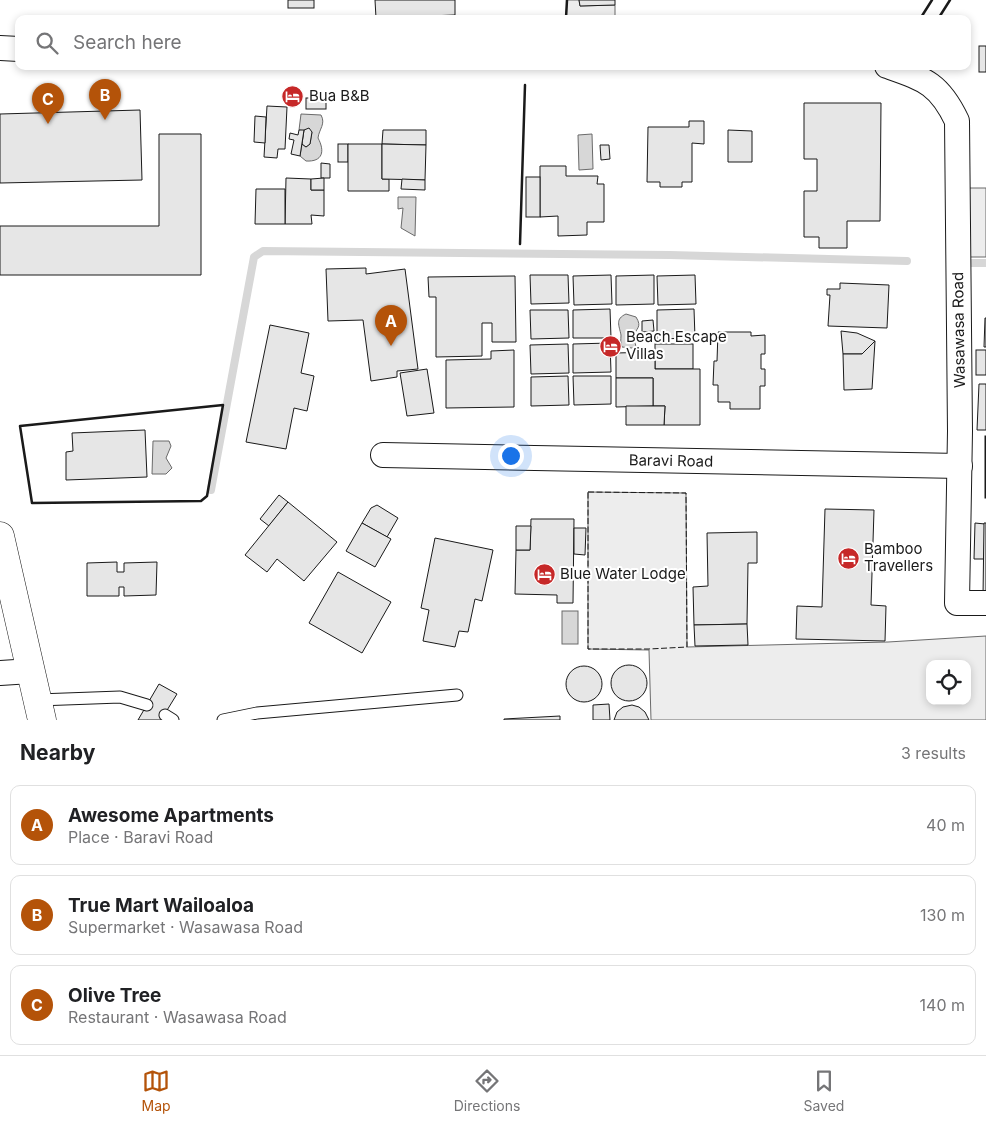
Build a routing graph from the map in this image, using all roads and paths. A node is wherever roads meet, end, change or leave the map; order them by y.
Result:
1 (0, 48) edge
2 (15, 49) edge
3 (898, 70) edge
4 (382, 455) dead end
5 (960, 466) junction
6 (0, 536) edge
7 (986, 603) edge
8 (31, 671) junction
9 (0, 672) edge
10 (457, 695) dead end
11 (147, 705) dead end
12 (40, 710) edge
13 (224, 720) edge

1 - 2 street
3 - 5 street, Wasawasa Road
4 - 5 street, Baravi Road
5 - 7 street, Wasawasa Road
6 - 8 main road
8 - 9 street
8 - 12 main road
10 - 13 lane
11 - 12 lane

